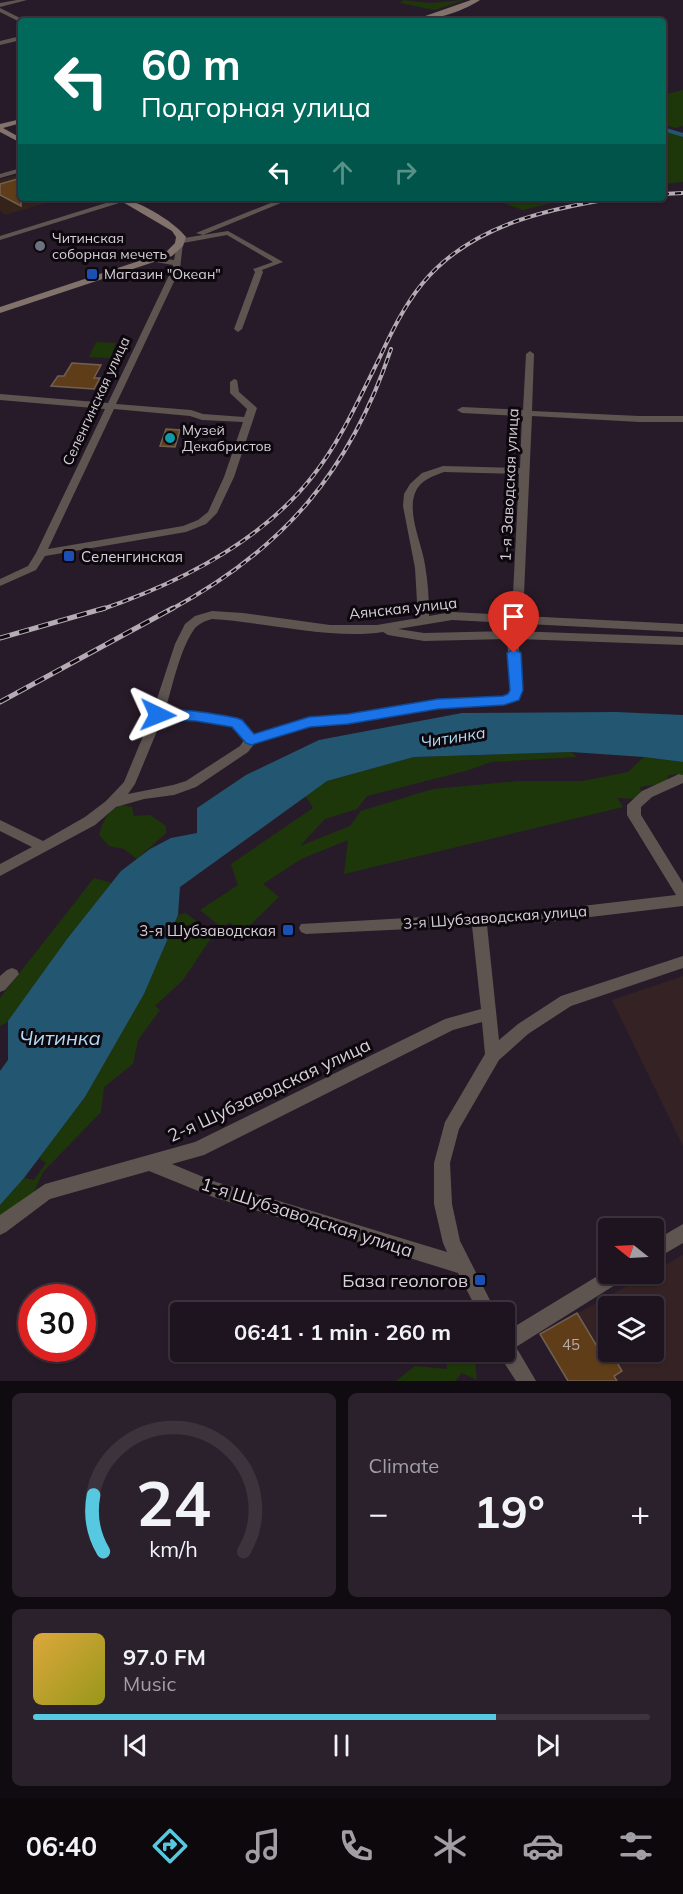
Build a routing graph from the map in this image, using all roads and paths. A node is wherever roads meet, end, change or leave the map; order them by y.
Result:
1 (24, 0) edge
2 (477, 0) edge
3 (0, 5) edge
4 (0, 10) edge
5 (424, 18) edge
6 (18, 19) edge
7 (18, 39) edge
8 (0, 43) edge
9 (18, 121) edge
10 (0, 128) edge
11 (18, 139) edge
12 (18, 171) edge
13 (0, 176) edge
14 (116, 201) edge
15 (125, 201) edge
16 (281, 201) edge
17 (0, 238) edge
18 (181, 241) junction
19 (153, 259) junction
20 (177, 263) junction
21 (0, 310) edge
22 (238, 329) dead end
23 (530, 354) dead end
24 (234, 382) dead end
25 (0, 397) edge
26 (110, 405) junction
27 (462, 410) dead end
28 (527, 414) junction
29 (683, 419) edge
30 (249, 420) junction
31 (524, 471) junction
32 (45, 553) junction
33 (0, 583) edge
34 (517, 618) junction
35 (424, 621) junction
36 (683, 628) edge
37 (377, 629) junction
38 (512, 635) junction
39 (683, 641) edge
40 (158, 715) junction
41 (251, 740) junction
42 (679, 779) dead end
43 (111, 804) junction
44 (0, 825) edge
45 (44, 847) junction
46 (0, 871) edge
47 (683, 895) edge
48 (683, 900) edge
49 (479, 920) junction
50 (306, 928) dead end
51 (683, 962) edge
52 (12, 974) dead end
53 (0, 986) edge
54 (490, 1013) junction
55 (493, 1055) junction
56 (152, 1164) junction
57 (0, 1226) edge
58 (683, 1233) edge
59 (664, 1245) edge
60 (463, 1266) junction
61 (602, 1284) edge
62 (482, 1302) edge
63 (515, 1337) edge
64 (515, 1362) edge
65 (527, 1381) edge

1 - 3 street
2 - 5 main road
4 - 6 street
7 - 8 street
9 - 10 main road
10 - 11 main road
12 - 13 street
14 - 17 street
15 - 18 main road
16 - 18 street
18 - 19 main road
18 - 20 street, Селенгинская улица
18 - 22 street
19 - 20 street
19 - 21 main road
20 - 26 street, Селенгинская улица
23 - 28 street, 1-я Заводская улица
24 - 30 street
25 - 26 street
26 - 30 street
26 - 32 street, Селенгинская улица
27 - 28 street
28 - 29 street
28 - 31 street, 1-я Заводская улица
30 - 32 street
31 - 34 street, 1-я Заводская улица
31 - 35 street
32 - 33 street, Селенгинская улица
34 - 35 street, Аянская улица
34 - 36 street, Аянская улица
35 - 37 street, Аянская улица
37 - 38 street
37 - 40 street, Аянская улица
38 - 39 street
38 - 41 street
40 - 41 street
40 - 43 street
41 - 43 street
42 - 47 street
43 - 45 street
44 - 45 street
45 - 46 street
48 - 49 street, 3-я Шубзаводская улица
49 - 50 street, 3-я Шубзаводская улица
49 - 54 street
51 - 55 street
52 - 53 street
54 - 55 street
54 - 56 street, 2-я Шубзаводская улица
55 - 60 street
56 - 57 street, 2-я Шубзаводская улица
56 - 60 street, 1-я Шубзаводская улица
58 - 59 street
60 - 62 street
61 - 63 street
64 - 65 street

